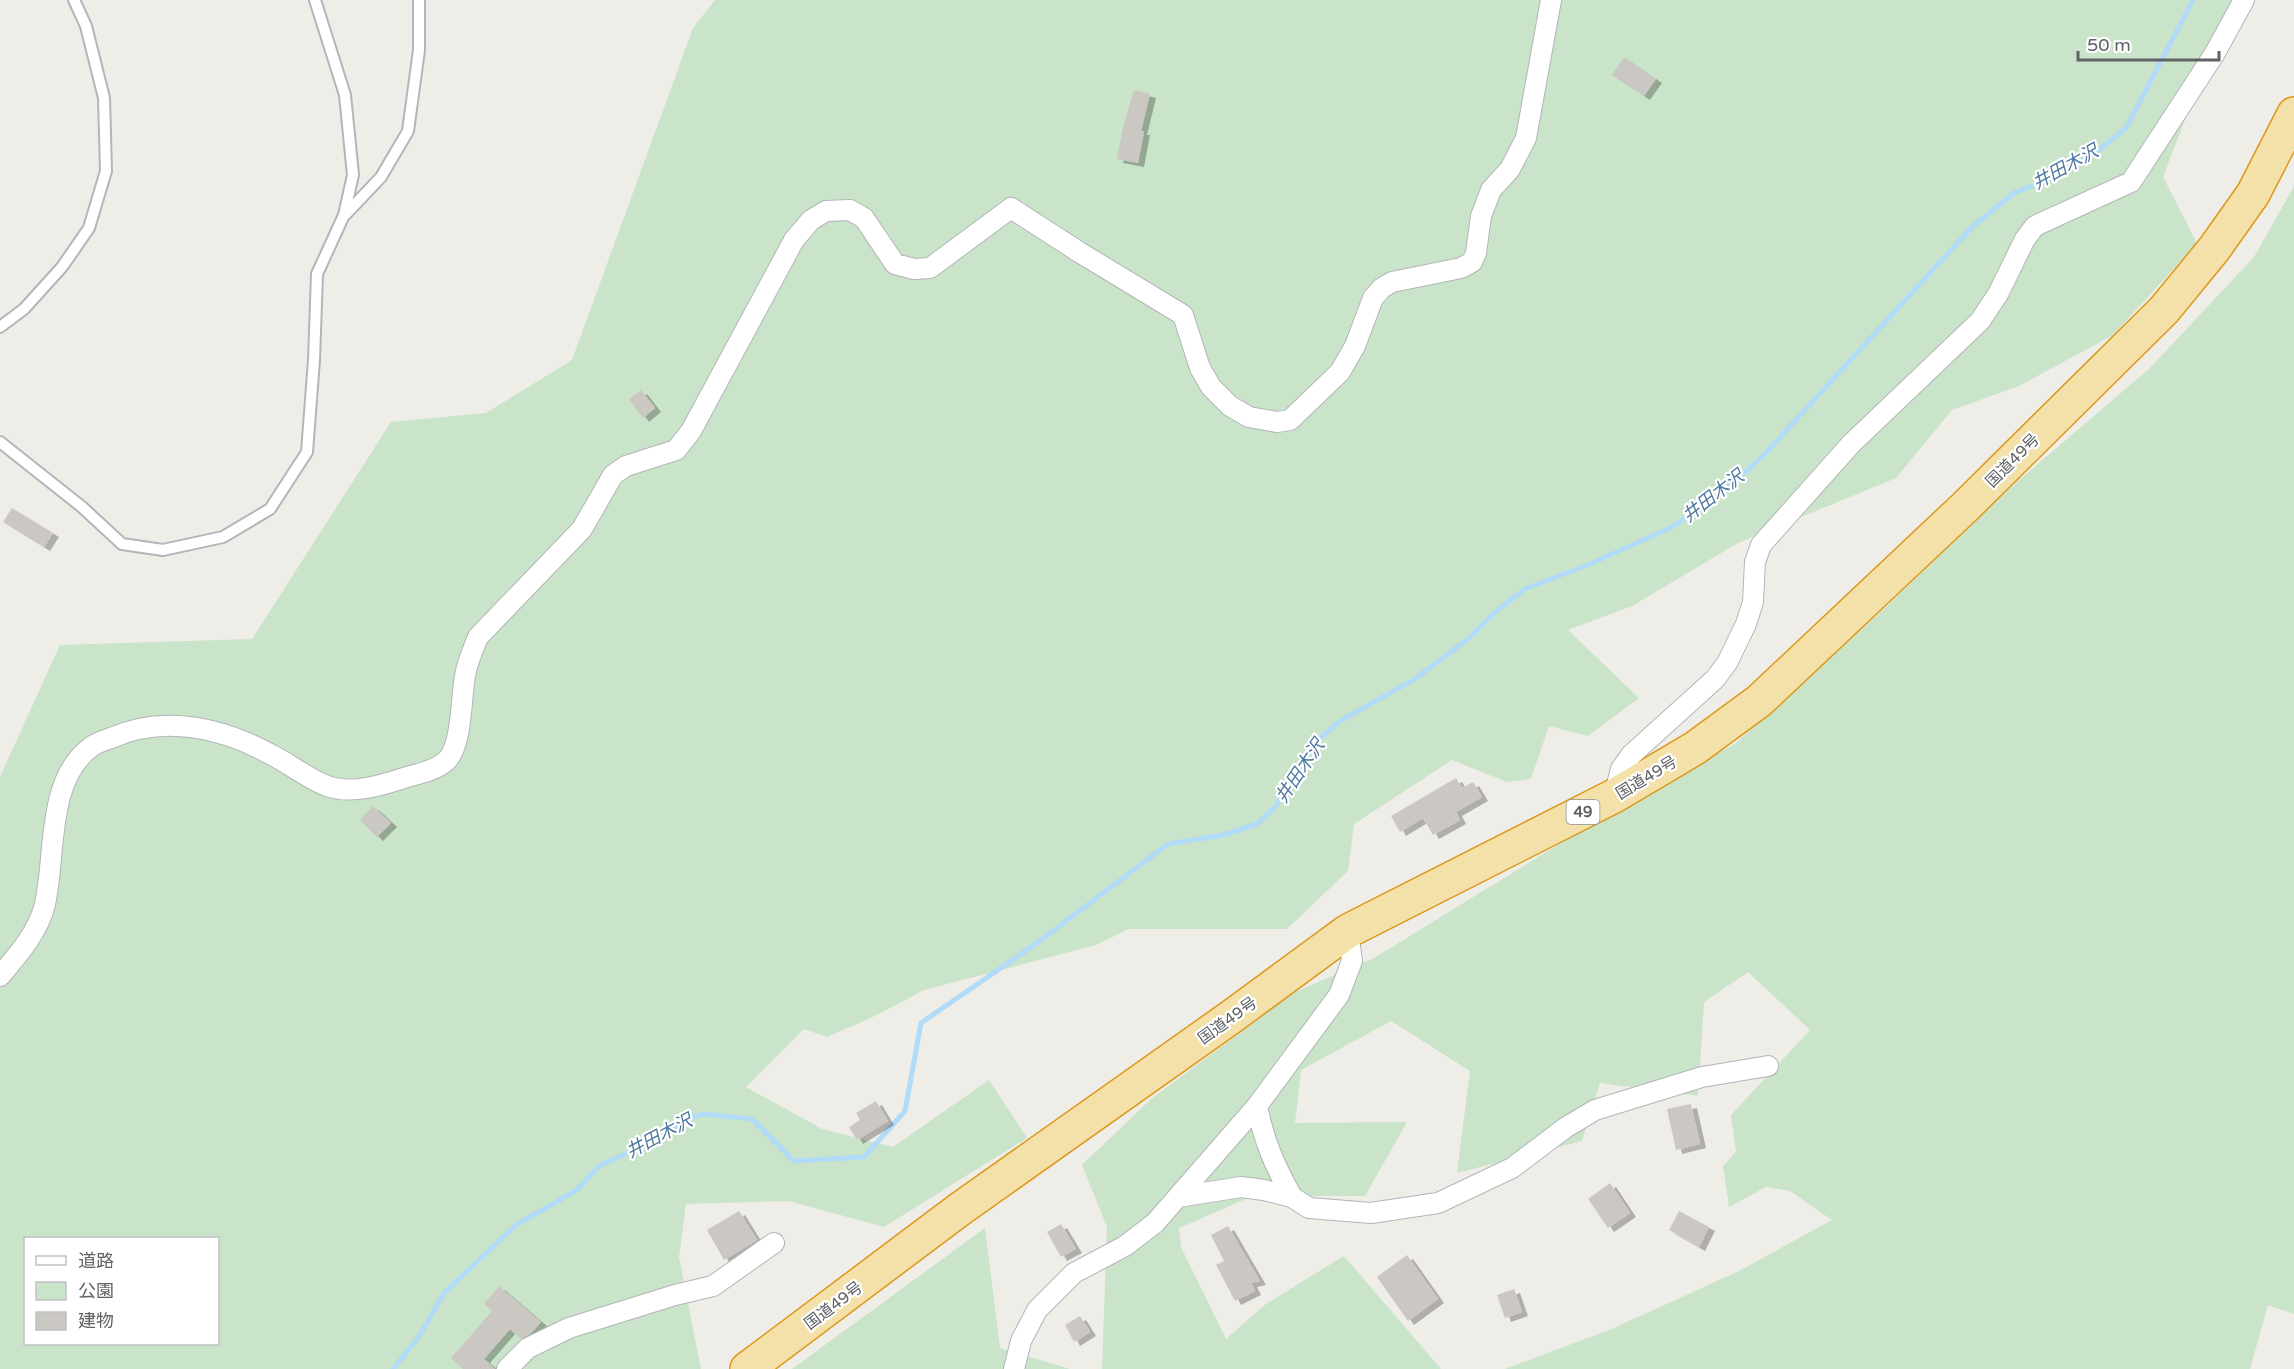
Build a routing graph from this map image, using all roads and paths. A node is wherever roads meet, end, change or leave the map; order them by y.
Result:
1 (74, 0) edge
2 (315, 0) edge
3 (419, 0) edge
4 (1551, 0) edge
5 (2244, 0) edge
6 (2294, 114) edge
7 (344, 215) junction
8 (0, 327) edge
9 (0, 442) edge
10 (1614, 796) junction
11 (1348, 931) junction
12 (0, 976) edge
13 (1768, 1066) dead end
14 (1257, 1106) junction
15 (1178, 1197) junction
16 (1292, 1197) junction
17 (774, 1244) dead end
18 (507, 1369) edge
19 (747, 1369) edge
20 (1014, 1369) edge

1 - 8 lane
2 - 7 lane
3 - 7 lane
4 - 12 street
5 - 10 street
6 - 10 highway, 国道49号 / 49
7 - 9 lane
10 - 11 highway, 国道49号 / 49
11 - 14 street
11 - 19 highway, 国道49号 / 49
13 - 16 street
14 - 15 street
14 - 16 street
15 - 16 street
15 - 20 street
17 - 18 street

